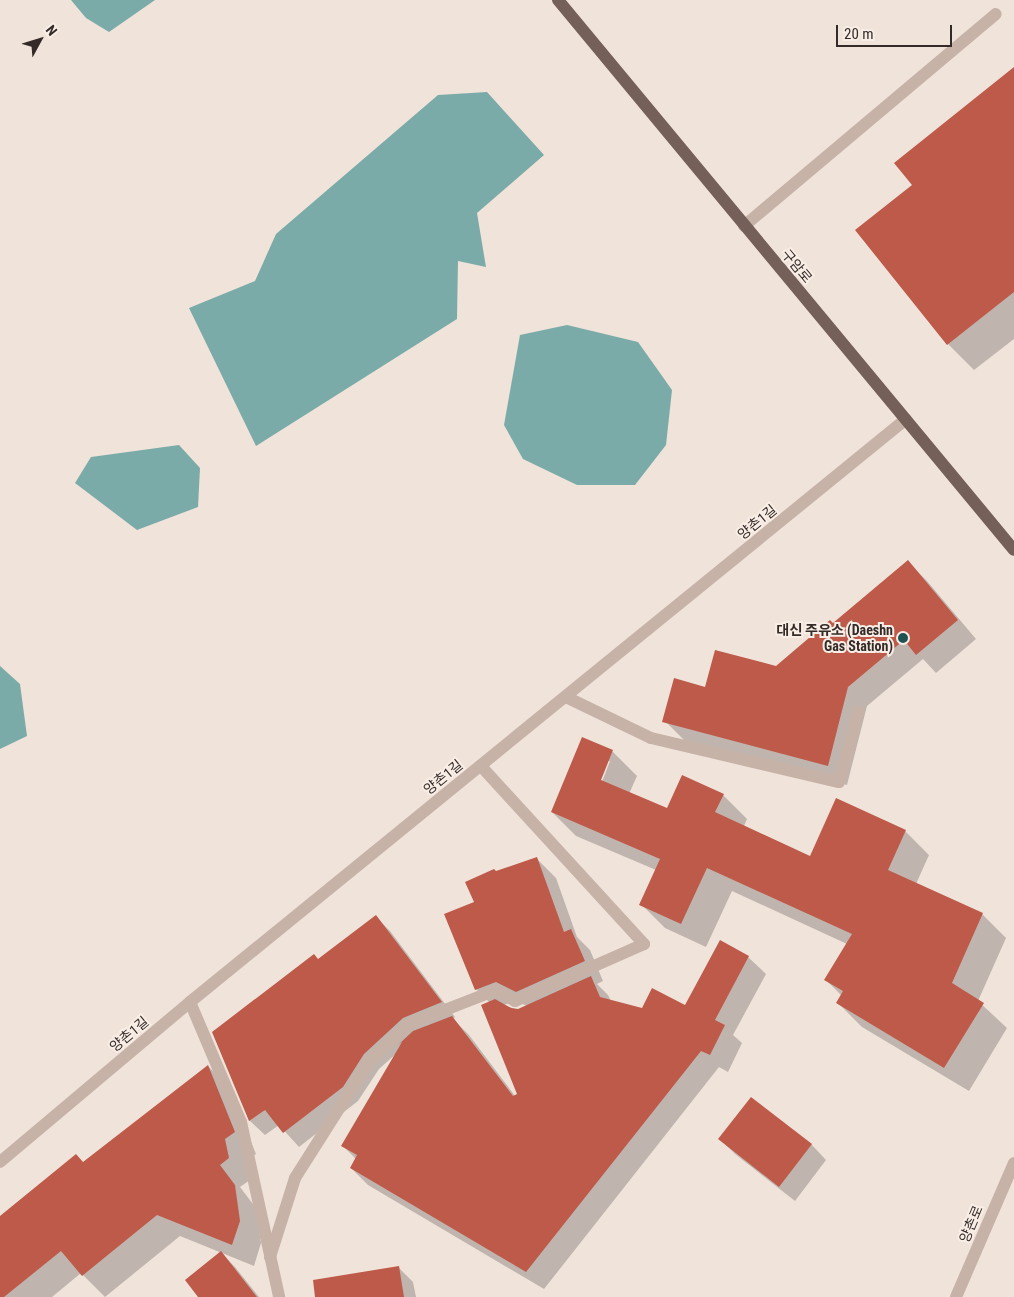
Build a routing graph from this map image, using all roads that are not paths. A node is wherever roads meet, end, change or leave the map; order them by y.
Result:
1 (558, 0) edge
2 (996, 14) dead end
3 (744, 226) junction
4 (906, 419) junction
5 (1014, 550) edge
6 (566, 696) junction
7 (858, 711) dead end
8 (481, 766) junction
9 (190, 1002) junction
10 (0, 1162) edge
11 (1014, 1163) edge
12 (270, 1257) junction
13 (279, 1297) edge
14 (956, 1297) edge

1 - 3 main road, 구암로
2 - 3 street
3 - 4 main road, 구암로
4 - 5 main road, 구암로
4 - 6 street, 양촌1길
6 - 7 street
6 - 8 street, 양촌1길
8 - 9 street, 양촌1길
8 - 12 street
9 - 10 street, 양촌1길
9 - 12 street
11 - 14 street, 양촌로
12 - 13 street

